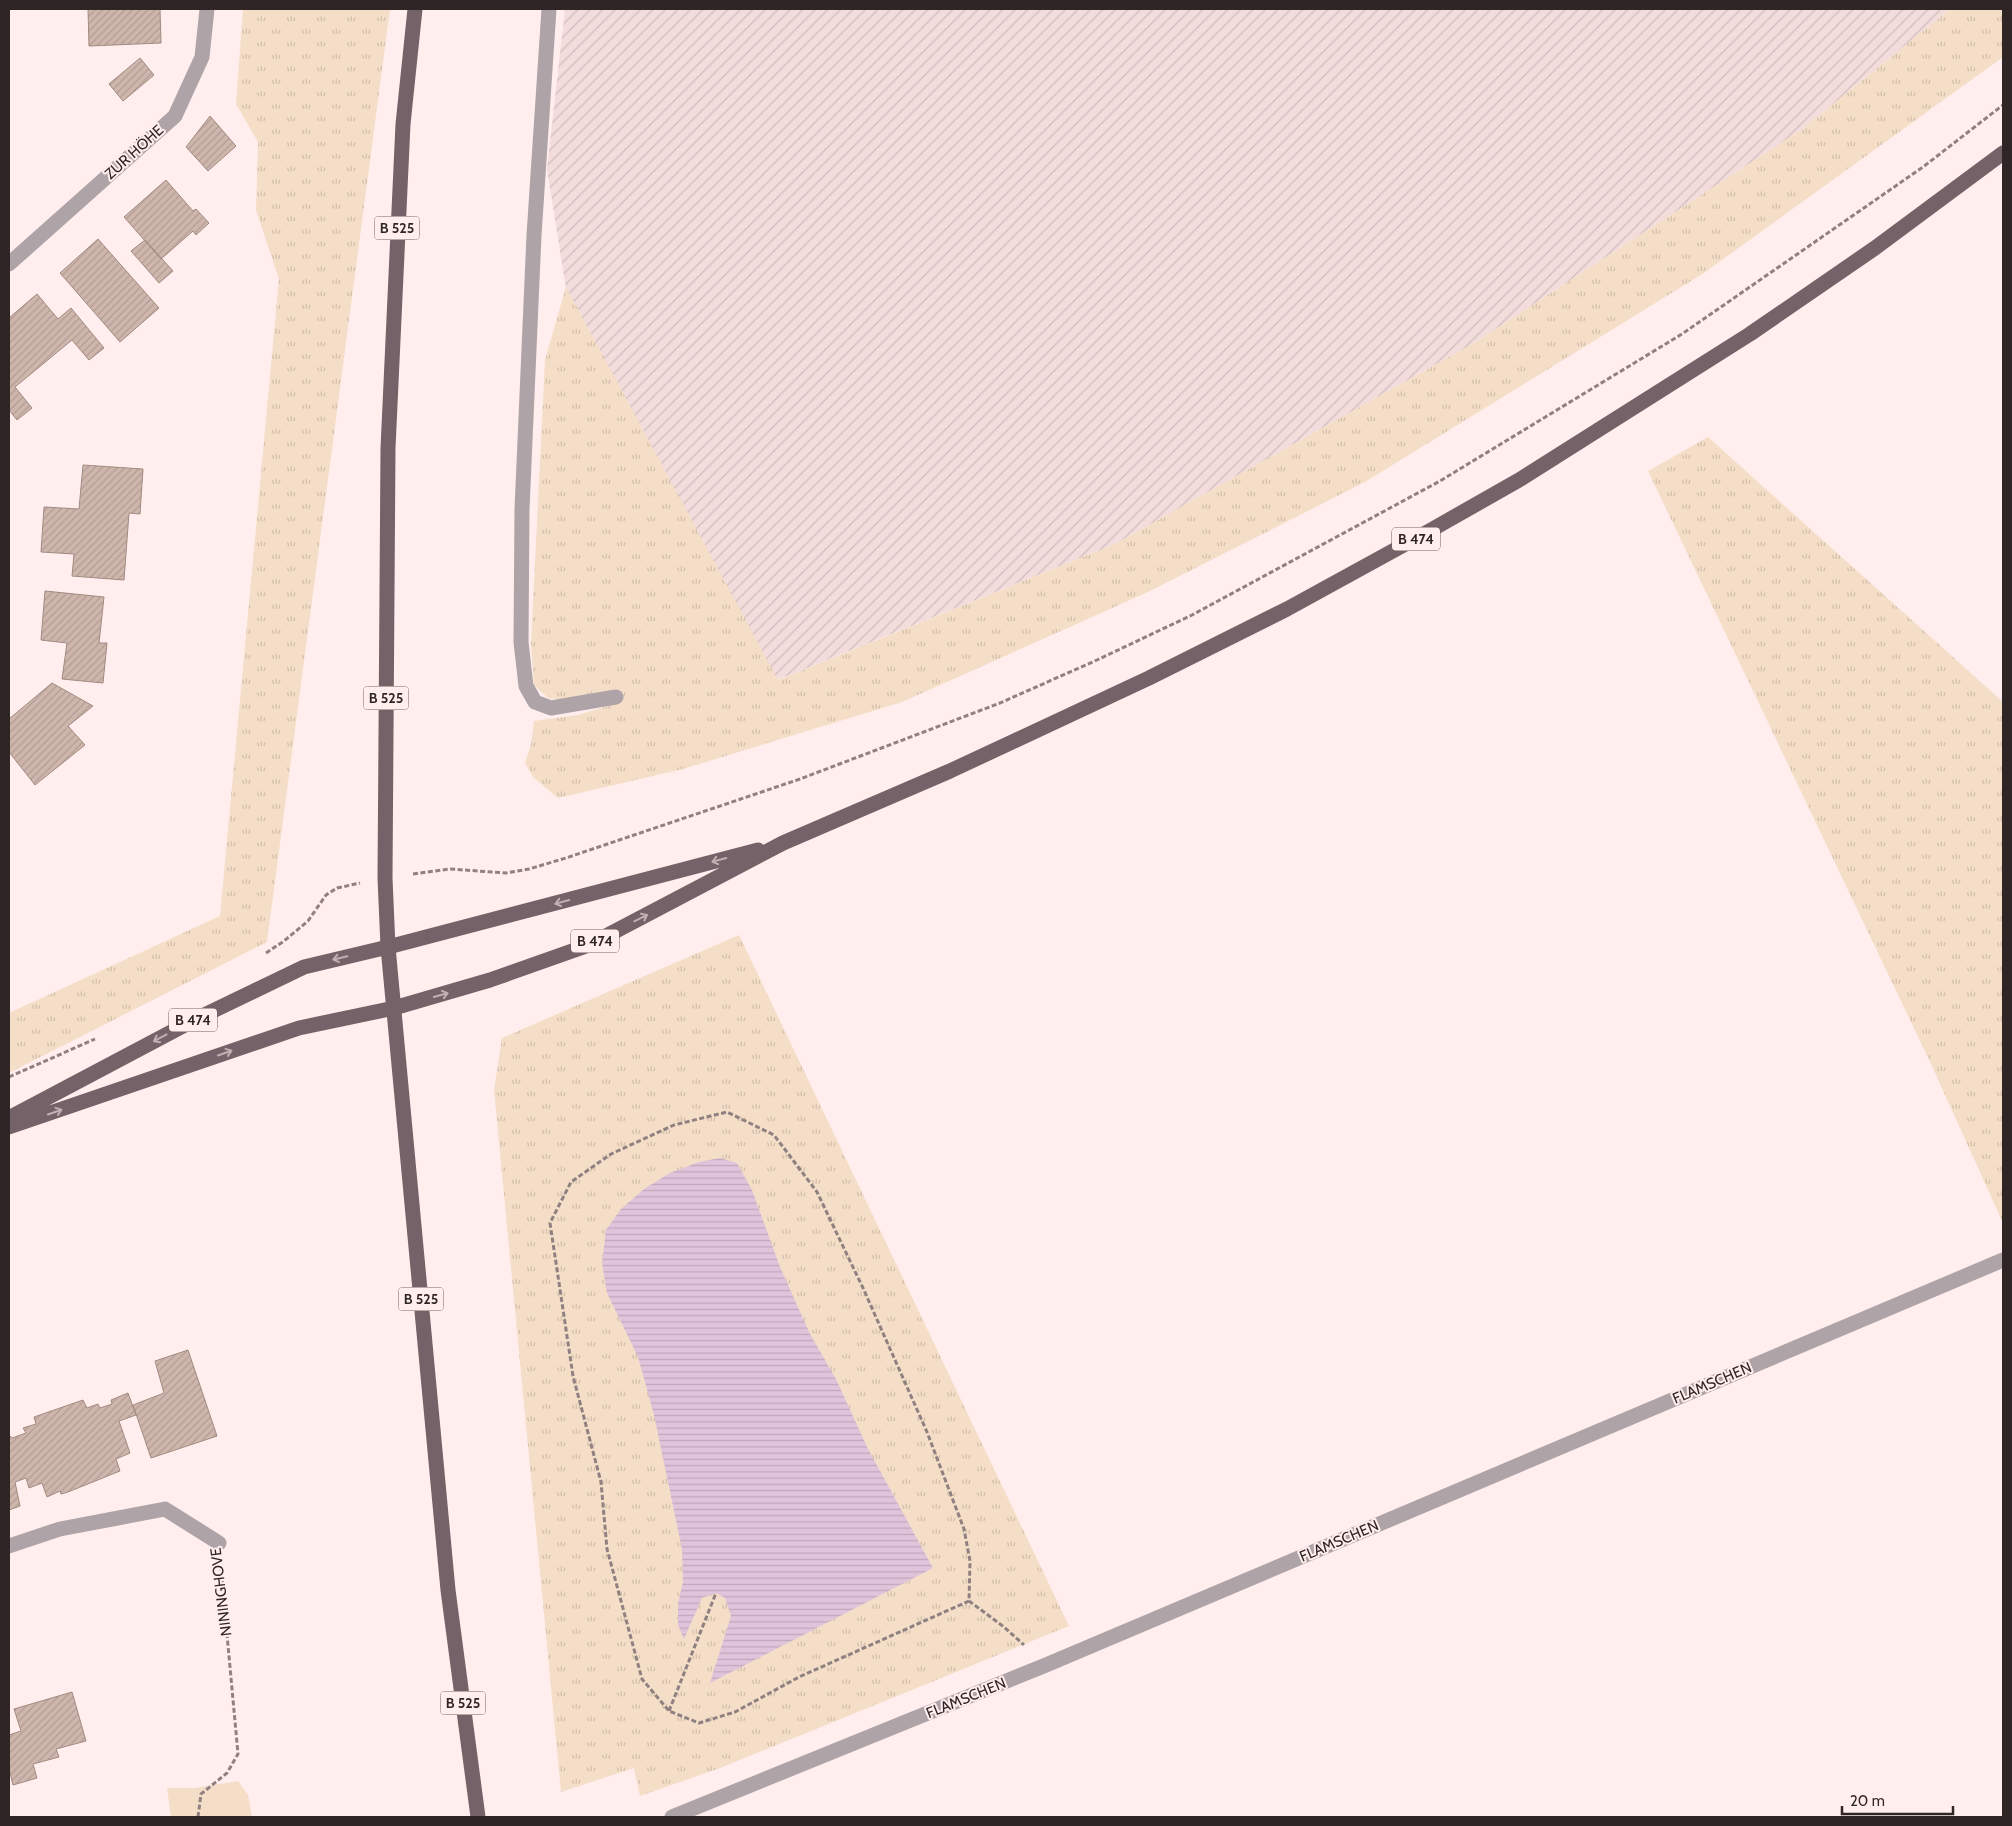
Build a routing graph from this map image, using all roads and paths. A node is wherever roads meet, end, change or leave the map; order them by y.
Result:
1 (207, 9) edge
2 (415, 9) edge
3 (549, 9) edge
4 (2003, 105) edge
5 (2003, 153) edge
6 (9, 264) edge
7 (616, 697) dead end
8 (783, 844) junction
9 (385, 878) junction
10 (388, 947) junction
11 (265, 954) dead end
12 (394, 1008) junction
13 (98, 1038) dead end
14 (9, 1077) edge
15 (9, 1118) edge
16 (9, 1127) edge
17 (2003, 1260) edge
18 (219, 1543) joint
19 (9, 1546) edge
20 (716, 1593) dead end
21 (969, 1601) junction
22 (1046, 1665) junction
23 (669, 1711) junction
24 (198, 1817) edge
25 (478, 1817) edge
26 (672, 1817) edge

1 - 6 street, ZUR HÖHE
2 - 9 main road, B 525
3 - 7 street
4 - 9 path
5 - 8 main road, B 474
8 -> 10 main road, B 474
12 -> 8 main road, B 474
9 - 10 main road, B 525
9 - 11 path
10 - 12 main road, B 525
10 -> 15 main road, B 474
16 -> 12 main road, B 474
12 - 25 main road, B 525
13 - 14 path
17 - 22 street, FLAMSCHEN
18 - 19 street, NININGHOVE
18 - 24 path, NININGHOVE
20 - 23 path
21 - 22 path
21 - 23 path
21 - 23 path
22 - 26 street, FLAMSCHEN

